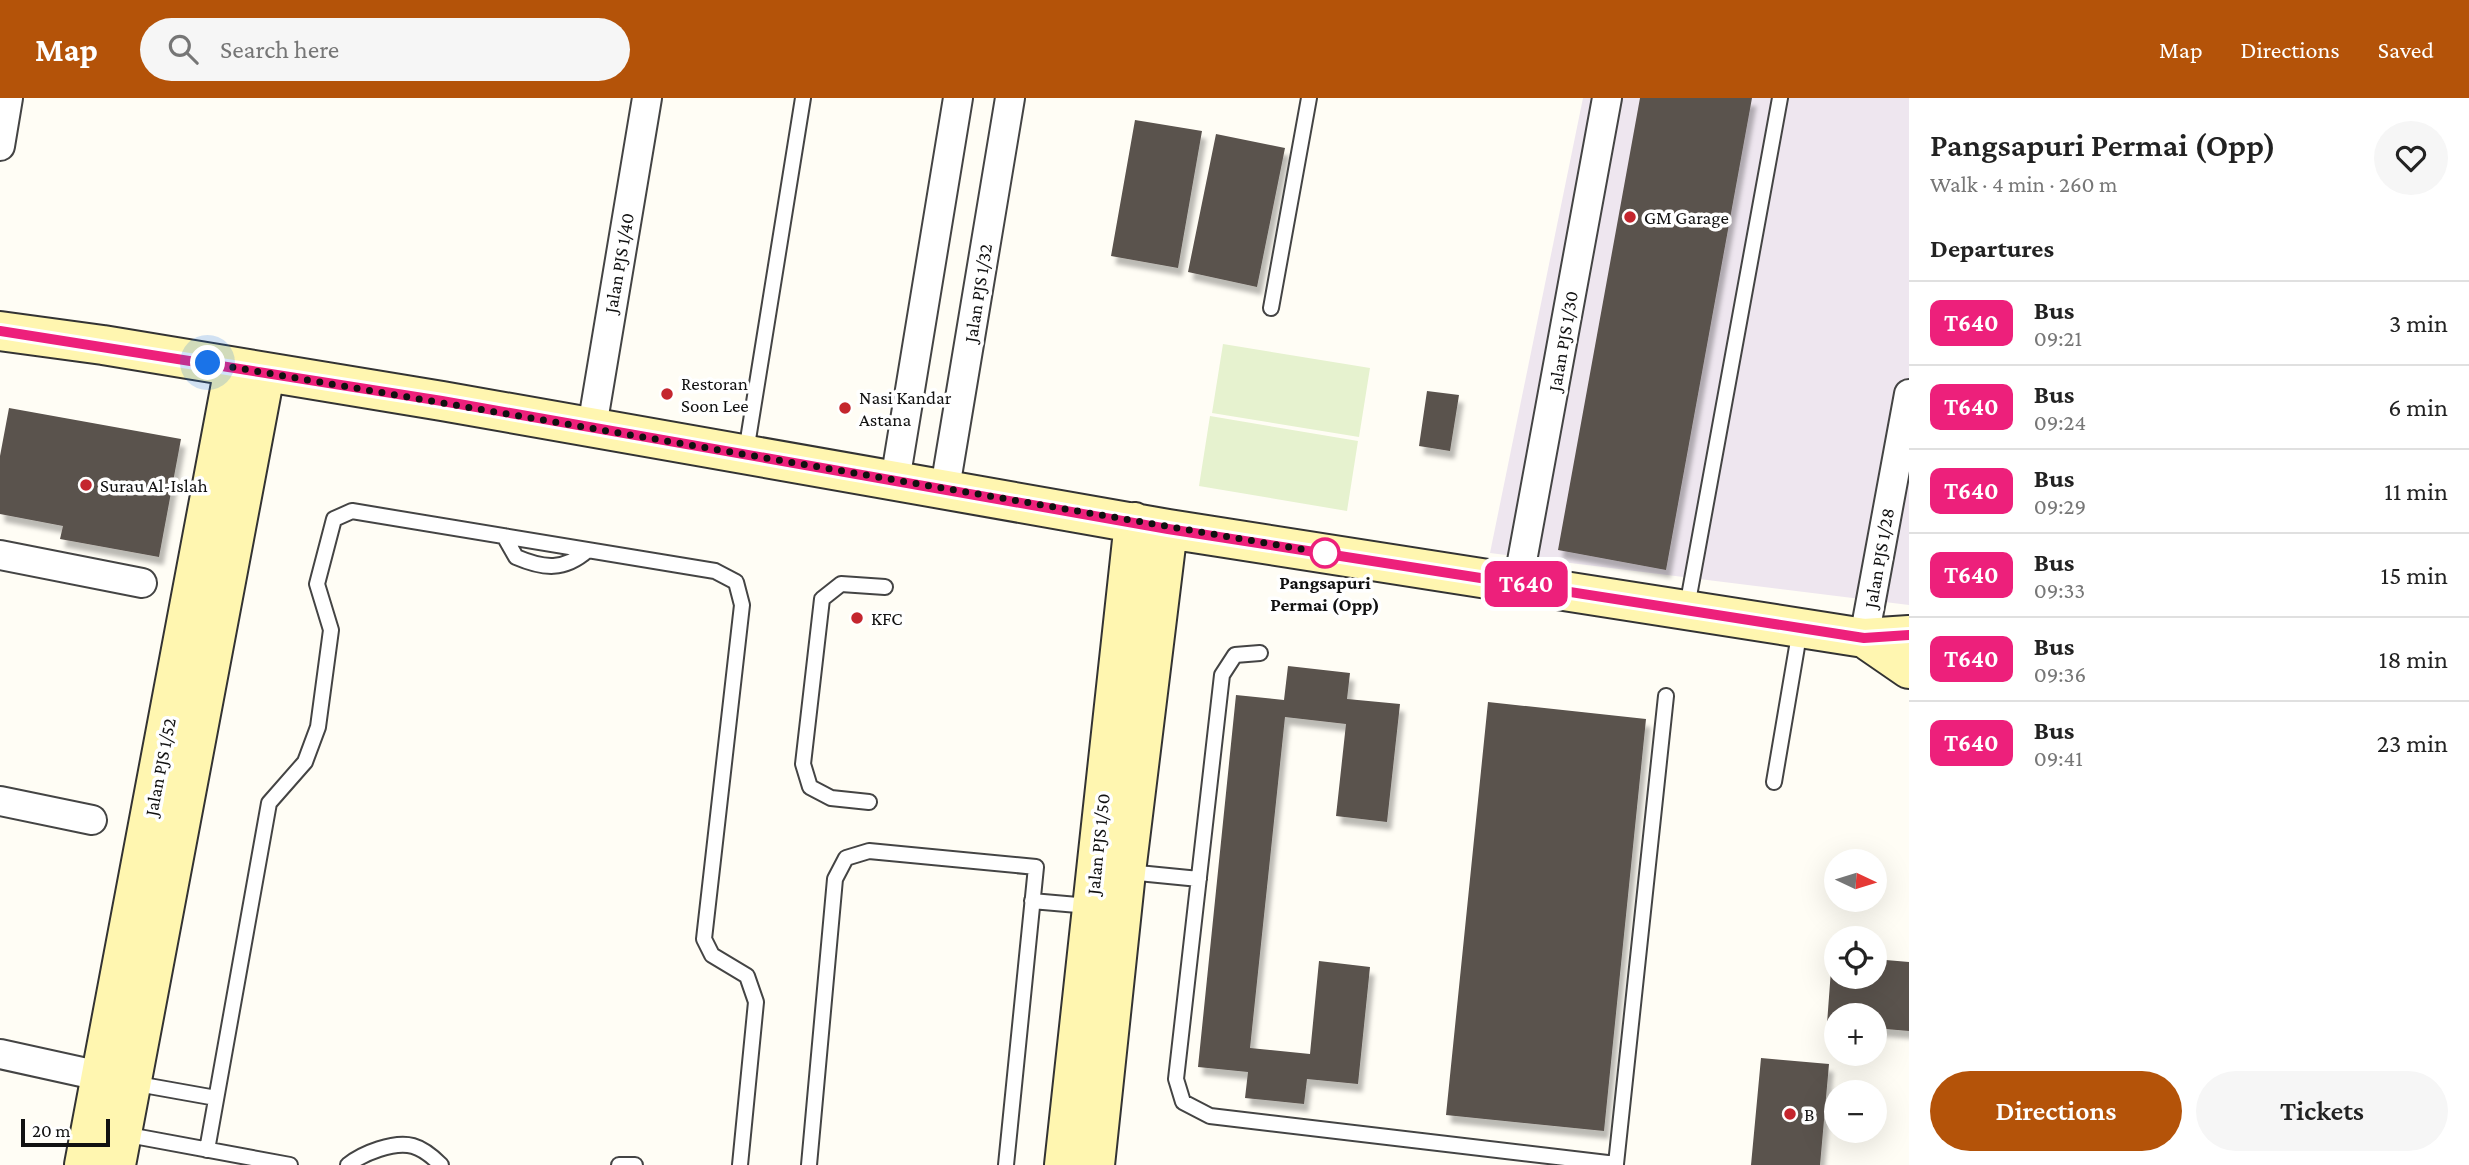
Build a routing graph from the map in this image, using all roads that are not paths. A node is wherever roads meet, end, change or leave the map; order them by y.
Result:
1 (8, 98) edge
2 (647, 98) edge
3 (803, 98) edge
4 (958, 98) edge
5 (1010, 98) edge
6 (1309, 98) edge
7 (1607, 98) edge
8 (1780, 98) edge
9 (0, 146) edge
10 (1271, 308) dead end
11 (0, 331) edge
12 (250, 371) junction
13 (1909, 394) edge
14 (592, 427) junction
15 (746, 454) junction
16 (895, 481) junction
17 (946, 488) junction
18 (1151, 525) junction
19 (504, 536) junction
20 (588, 550) junction
21 (0, 555) edge
22 (142, 583) dead end
23 (1518, 583) junction
24 (885, 587) dead end
25 (1687, 609) junction
26 (1801, 628) junction
27 (1909, 635) edge
28 (1864, 638) junction
29 (1260, 653) dead end
30 (1909, 669) edge
31 (1666, 696) dead end
32 (1774, 782) dead end
33 (0, 801) edge
34 (869, 802) dead end
35 (92, 820) dead end
36 (1199, 879) junction
37 (1104, 883) junction
38 (1032, 901) junction
39 (0, 1054) edge
40 (116, 1080) junction
41 (216, 1098) junction
42 (109, 1142) edge
43 (207, 1150) junction
44 (1616, 1164) edge
45 (84, 1165) edge
46 (290, 1165) edge
47 (348, 1165) edge
48 (441, 1165) edge
49 (619, 1165) edge
50 (635, 1165) edge
51 (740, 1165) edge
52 (809, 1165) edge
53 (1006, 1165) edge
54 (1064, 1165) edge
55 (1095, 1165) edge

1 - 9 street
2 - 14 street, Jalan PJS 1/40
3 - 15 lane
4 - 16 street
5 - 17 street, Jalan PJS 1/32
6 - 10 lane
7 - 23 street, Jalan PJS 1/30
8 - 25 lane
11 - 12 main road
12 - 14 main road
12 - 40 main road, Jalan PJS 1/52
13 - 28 street, Jalan PJS 1/28
14 - 15 main road
15 - 16 main road
16 - 17 main road
17 - 18 main road
18 - 23 main road
18 - 37 main road, Jalan PJS 1/50
19 - 20 lane
19 - 20 lane
19 - 41 lane
20 - 51 lane
21 - 22 street
23 - 25 main road
24 - 34 lane
25 - 26 main road
26 - 28 main road
26 - 32 lane
27 - 28 main road
28 - 30 main road
29 - 36 lane
31 - 44 lane
33 - 35 street
36 - 37 lane
36 - 44 lane
37 - 38 lane
37 - 54 main road, Jalan PJS 1/50
37 - 55 main road, Jalan PJS 1/50
38 - 52 lane
38 - 53 lane
39 - 40 street
40 - 41 lane
40 - 42 main road, Jalan PJS 1/52
41 - 43 lane
42 - 43 lane
42 - 45 main road, Jalan PJS 1/52
43 - 46 lane
47 - 48 lane
49 - 50 lane

